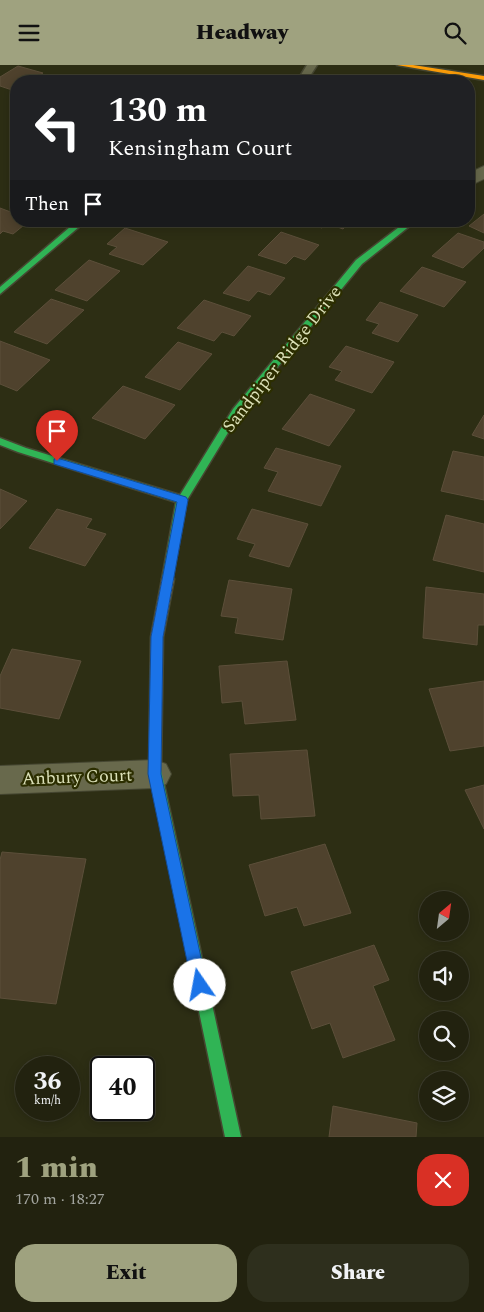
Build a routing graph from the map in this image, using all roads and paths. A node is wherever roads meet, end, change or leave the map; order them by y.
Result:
1 (400, 65) edge
2 (465, 75) edge
3 (75, 227) edge
4 (404, 227) edge
5 (0, 291) edge
6 (0, 441) edge
7 (182, 500) junction
8 (155, 774) junction
9 (0, 780) edge
10 (233, 1137) edge

1 - 2 main road
3 - 5 main road
4 - 7 main road, Sandpiper Ridge Drive
6 - 7 main road
7 - 8 main road, Sandpiper Ridge Drive
8 - 9 street, Anbury Court
8 - 10 main road, Sandpiper Ridge Drive

